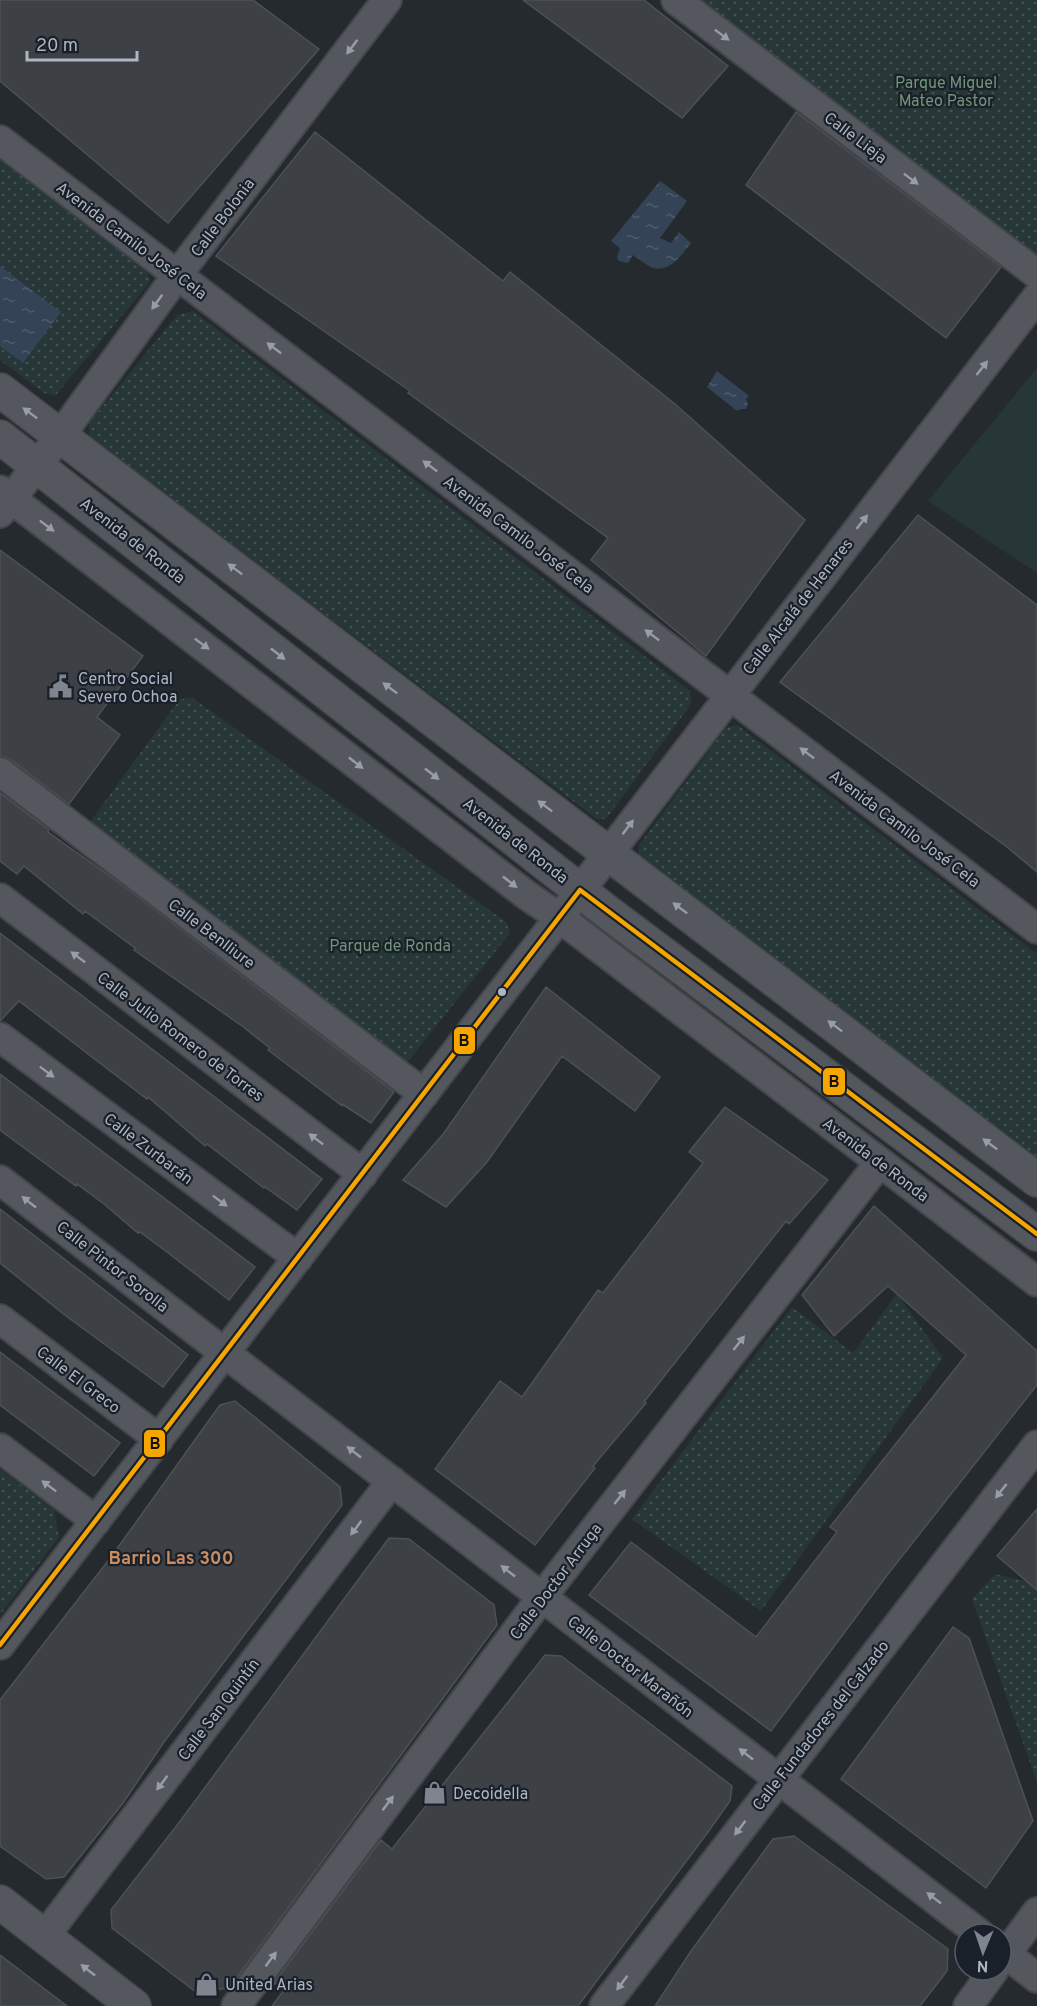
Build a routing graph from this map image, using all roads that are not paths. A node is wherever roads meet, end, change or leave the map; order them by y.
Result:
1 (387, 0) edge
2 (676, 0) edge
3 (0, 140) edge
4 (178, 274) junction
5 (1037, 274) edge
6 (1037, 297) edge
7 (0, 390) edge
8 (60, 436) junction
9 (0, 437) edge
10 (37, 465) junction
11 (4, 501) edge
12 (729, 694) junction
13 (0, 772) edge
14 (608, 854) junction
15 (580, 890) junction
16 (0, 898) edge
17 (560, 918) junction
18 (1037, 928) edge
19 (0, 1037) edge
20 (424, 1094) junction
21 (880, 1162) junction
22 (363, 1174) junction
23 (0, 1180) edge
24 (1037, 1180) edge
25 (1037, 1234) edge
26 (298, 1258) junction
27 (1037, 1282) edge
28 (0, 1319) edge
29 (225, 1353) junction
30 (159, 1439) junction
31 (1037, 1445) edge
32 (0, 1448) edge
33 (392, 1481) junction
34 (96, 1521) junction
35 (542, 1597) junction
36 (0, 1645) edge
37 (778, 1778) junction
38 (0, 1902) edge
39 (1037, 1912) edge
40 (964, 1922) edge
41 (44, 1937) junction
42 (1013, 1943) edge
43 (1013, 1965) edge
44 (1037, 1977) edge
45 (985, 1982) edge
46 (135, 2006) edge
47 (236, 2006) edge
48 (604, 2006) edge
49 (968, 2006) edge

1 -> 4 street, Calle Bolonia
2 -> 5 street, Calle Lieja
3 - 4 street, Avenida Camilo José Cela
4 -> 8 street, Calle Bolonia
12 -> 4 street, Avenida Camilo José Cela
12 -> 6 street, Calle Alcalá de Henares
8 -> 7 street
8 - 10 street, Calle Bolonia
14 -> 8 street
9 - 10 street, Avenida de Ronda
10 - 11 street, Calle Bolonia
10 -> 15 street, Avenida de Ronda
11 -> 17 street, Avenida de Ronda
14 -> 12 street, Calle Alcalá de Henares
18 -> 12 street, Avenida Camilo José Cela
13 - 20 street, Calle Benlliure
14 - 15 street, Calle Alcalá de Henares
24 -> 14 street
15 - 17 street, Calle Alcalá de Henares
15 - 25 street, Avenida de Ronda
22 -> 16 street, Calle Julio Romero de Torres
17 - 20 street, Calle Alcalá de Henares
17 - 21 street, Avenida de Ronda
19 -> 26 street, Calle Zurbarán
20 - 22 street, Calle Alcalá de Henares
21 - 27 street, Avenida de Ronda
35 -> 21 street, Calle Doctor Arruga
22 - 26 street, Calle Alcalá de Henares
29 -> 23 street, Calle Pintor Sorolla
26 - 29 street, Calle Alcalá de Henares
28 - 30 street, Calle El Greco
29 - 30 street, Calle Alcalá de Henares
33 -> 29 street, Calle Doctor Marañón
30 - 34 street, Calle Alcalá de Henares
31 -> 37 street, Calle Fundadores del Calzado
34 -> 32 street
35 -> 33 street, Calle Doctor Marañón
33 -> 41 street, Calle San Quintín
34 - 36 street, Calle Alcalá de Henares
37 -> 35 street, Calle Doctor Marañón
47 -> 35 street, Calle Doctor Arruga
40 -> 37 street, Calle Doctor Marañón
37 -> 48 street, Calle Fundadores del Calzado
38 - 41 street
39 - 42 street
46 -> 41 street
43 - 44 street
45 - 49 street

